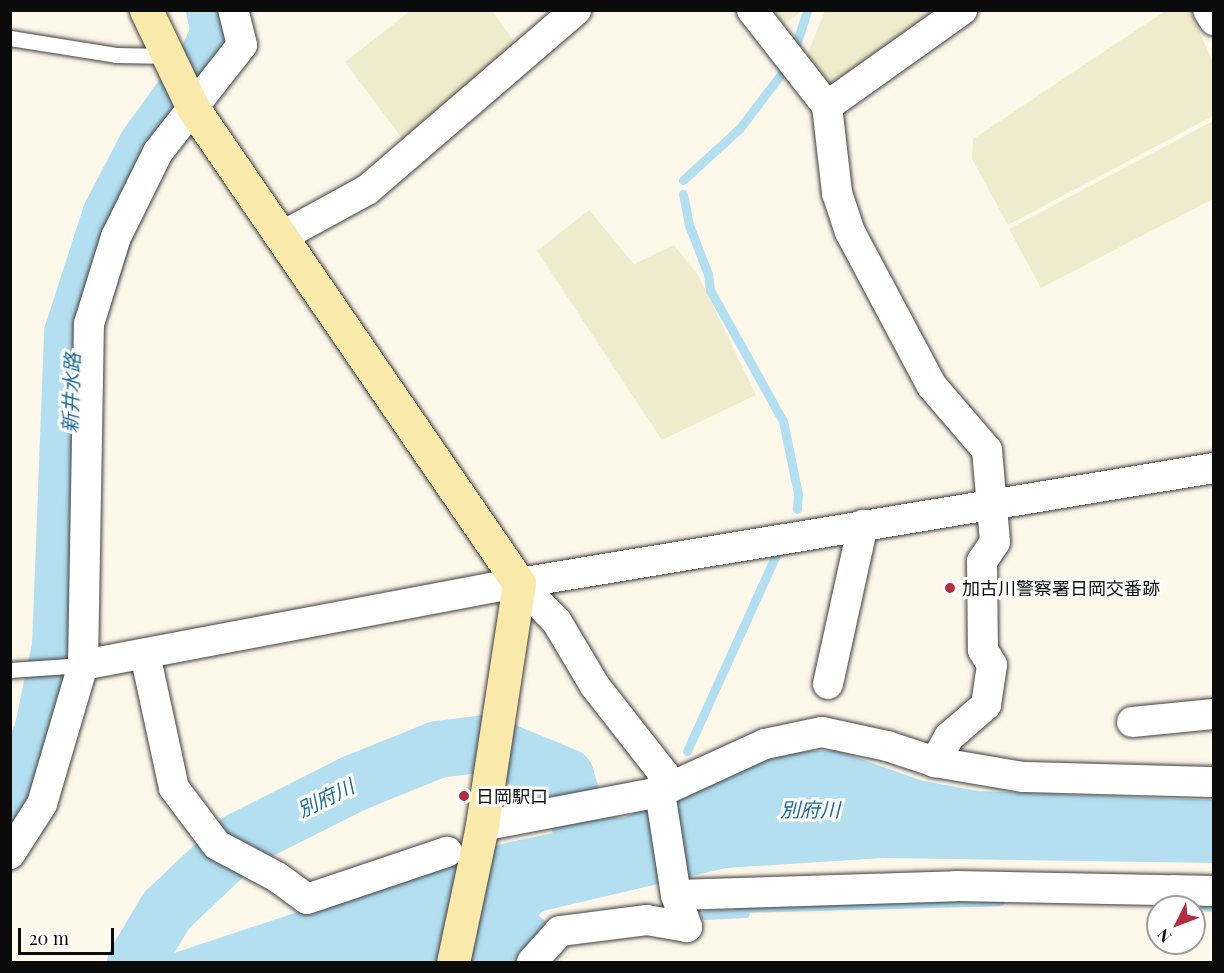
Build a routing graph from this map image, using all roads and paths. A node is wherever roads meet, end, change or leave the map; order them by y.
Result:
1 (146, 10) edge
2 (233, 10) edge
3 (576, 10) edge
4 (752, 10) edge
5 (962, 10) edge
6 (1208, 10) edge
7 (1214, 20) edge
8 (10, 38) edge
9 (169, 56) junction
10 (827, 106) junction
11 (193, 108) junction
12 (281, 237) junction
13 (1214, 468) edge
14 (993, 503) junction
15 (863, 525) junction
16 (519, 583) junction
17 (145, 654) junction
18 (83, 665) junction
19 (10, 670) edge
20 (828, 684) dead end
21 (1214, 714) edge
22 (1132, 722) dead end
23 (935, 762) junction
24 (1214, 782) edge
25 (660, 792) junction
26 (482, 826) junction
27 (447, 852) dead end
28 (10, 854) edge
29 (1214, 891) edge
30 (676, 895) junction
31 (453, 963) edge
32 (532, 963) edge

1 - 9 street
2 - 11 street
3 - 12 street
4 - 10 street
5 - 10 street
6 - 7 street
8 - 9 lane
9 - 11 street
10 - 14 street
11 - 12 street
11 - 18 street
12 - 16 street
13 - 14 street
14 - 15 street
14 - 23 street
15 - 16 street
15 - 20 street
16 - 17 street
16 - 25 street
16 - 26 street
17 - 18 street
17 - 27 street
18 - 19 lane
18 - 28 street
21 - 22 street
23 - 24 street
23 - 25 street
25 - 26 street
25 - 30 street
26 - 31 street
29 - 30 street
30 - 32 street

